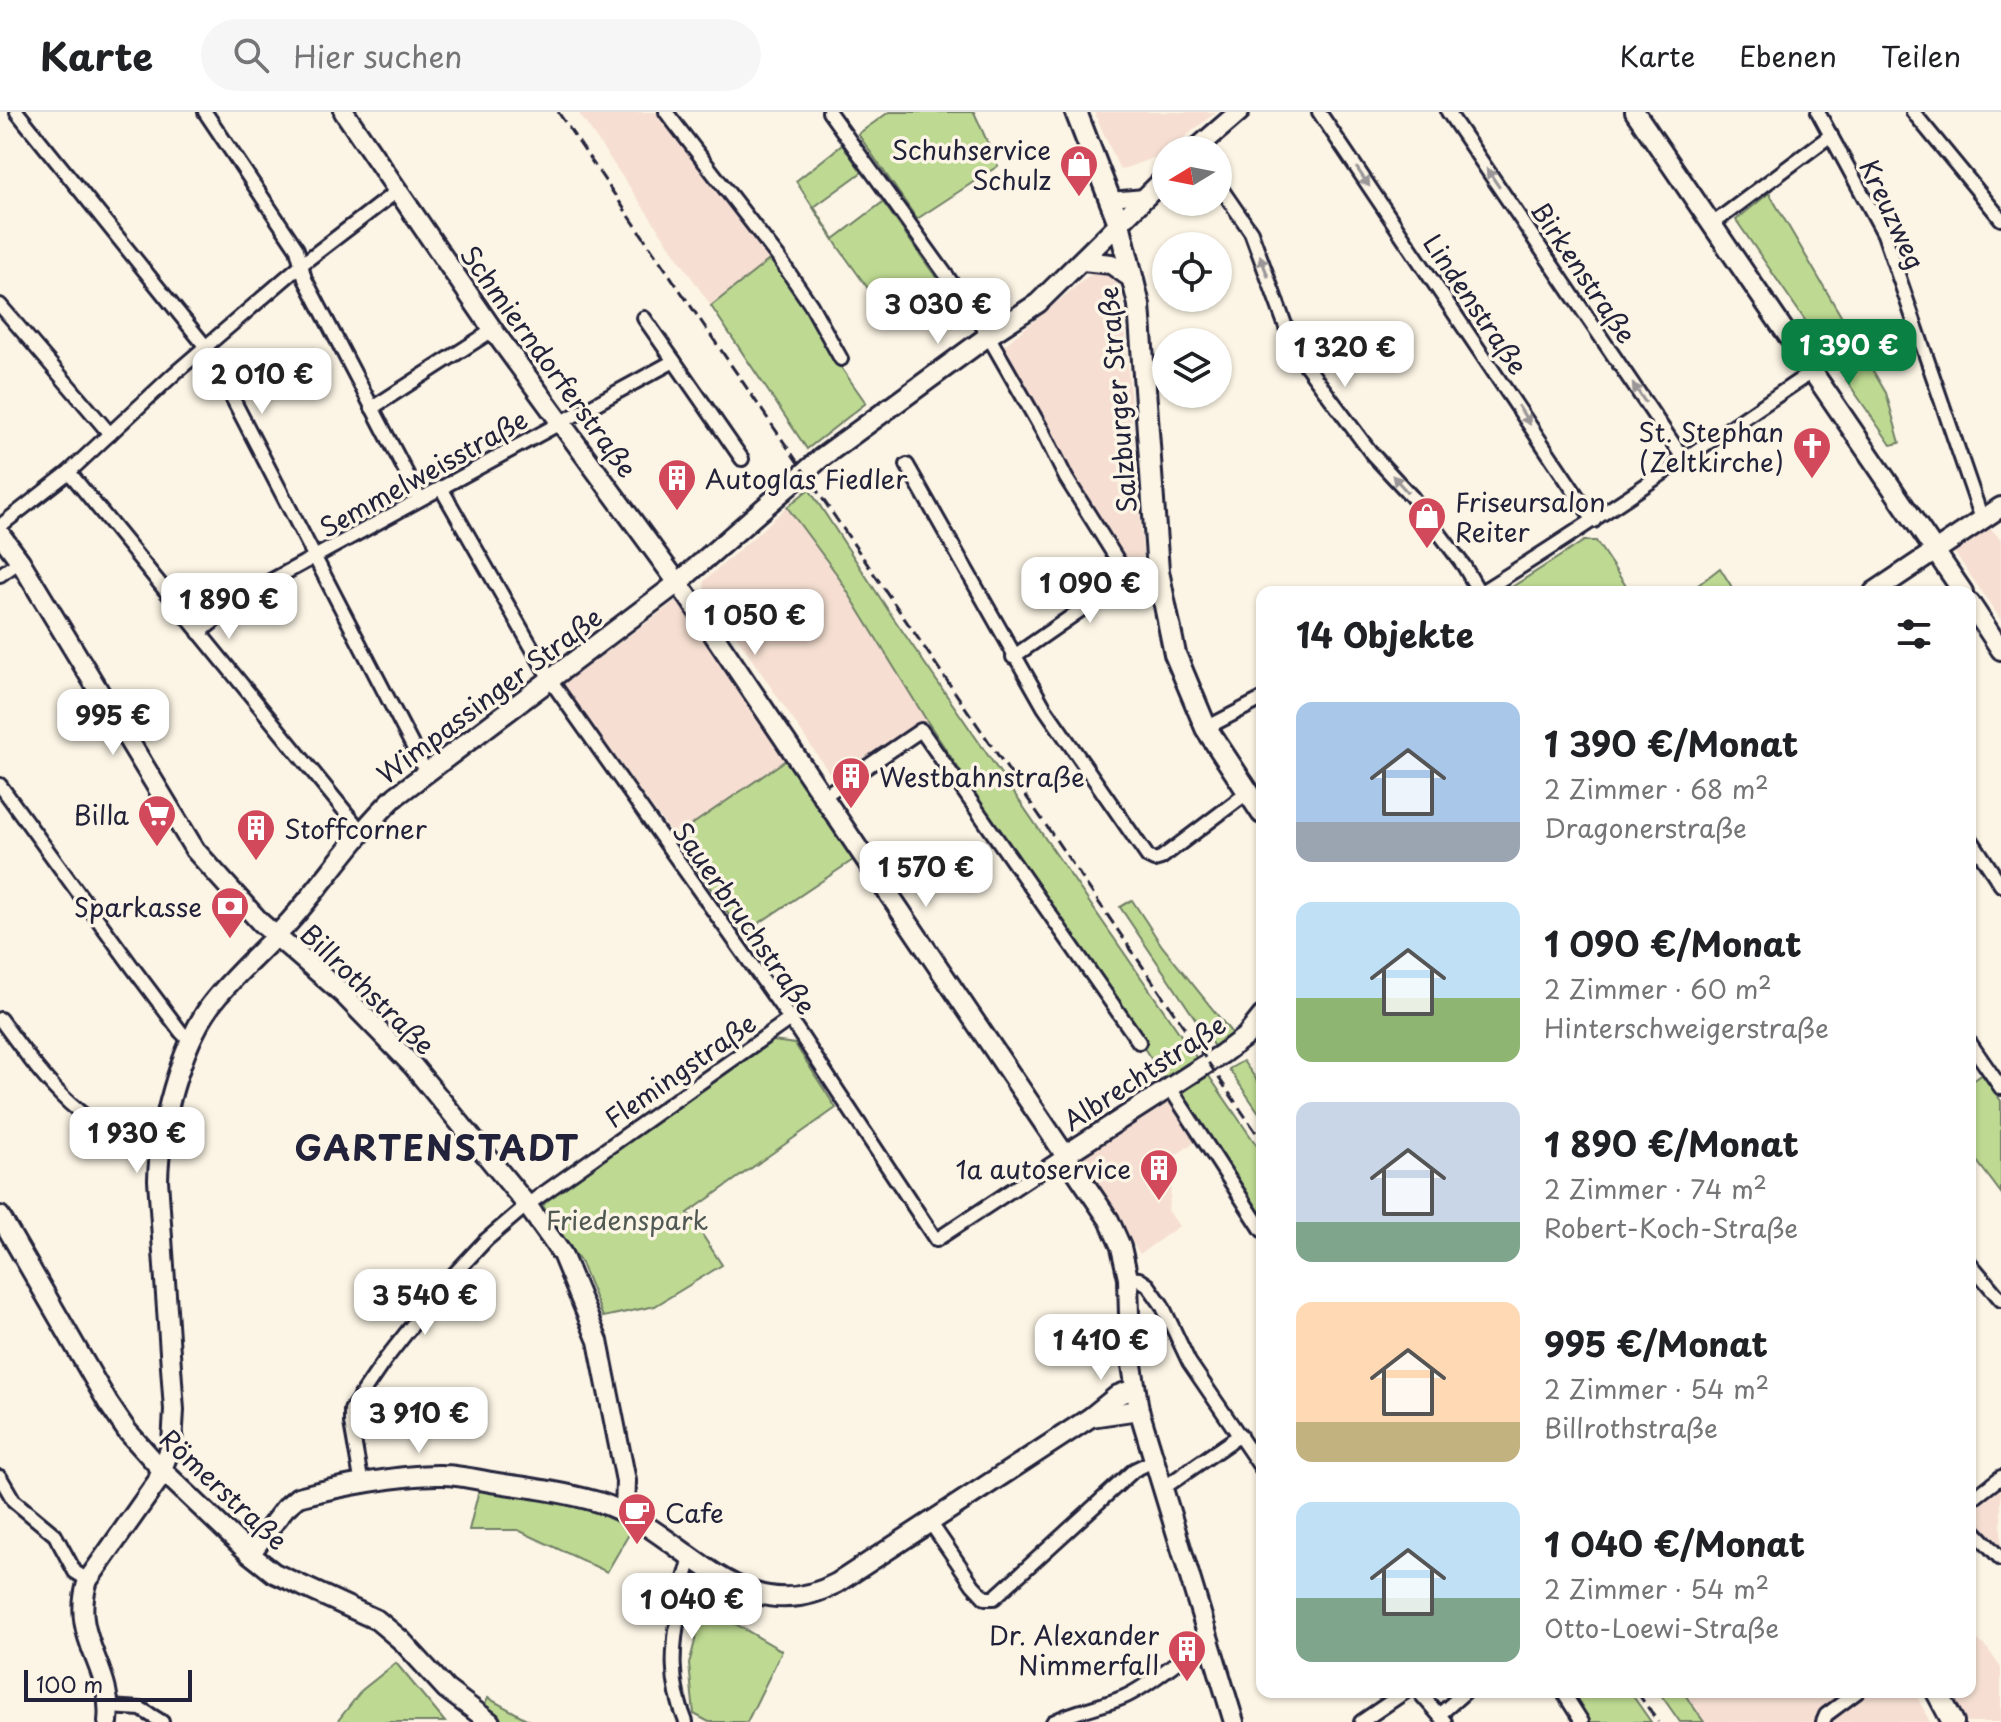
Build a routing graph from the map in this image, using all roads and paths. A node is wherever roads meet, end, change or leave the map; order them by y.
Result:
1 (17, 112) edge
2 (205, 112) edge
3 (344, 112) edge
4 (666, 112) edge
5 (829, 112) edge
6 (1076, 112) edge
7 (1239, 112) edge
8 (1319, 112) edge
9 (1448, 112) edge
10 (1635, 112) edge
11 (1818, 112) edge
12 (1913, 112) edge
13 (1831, 135) junction
14 (1211, 136) edge
15 (1152, 190) edge
16 (397, 191) junction
17 (1145, 196) junction
18 (1110, 199) junction
19 (1232, 204) edge
20 (2001, 219) edge
21 (1119, 223) junction
22 (1711, 225) junction
23 (1083, 261) junction
24 (302, 264) junction
25 (1134, 280) junction
26 (0, 305) edge
27 (644, 318) dead end
28 (493, 330) junction
29 (988, 336) junction
30 (206, 347) junction
31 (841, 359) dead end
32 (674, 361) junction
33 (1813, 371) junction
34 (372, 408) junction
35 (560, 423) junction
36 (110, 434) junction
37 (1683, 458) junction
38 (742, 459) dead end
39 (907, 465) dead end
40 (69, 472) junction
41 (441, 488) junction
42 (420, 499) junction
43 (2001, 507) edge
44 (1982, 519) junction
45 (1594, 521) junction
46 (0, 526) edge
47 (0, 534) edge
48 (1935, 550) junction
49 (315, 557) junction
50 (20, 561) junction
51 (1158, 571) junction
52 (0, 575) edge
53 (1128, 577) junction
54 (679, 582) junction
55 (1476, 586) edge
56 (1490, 586) edge
57 (1883, 586) edge
58 (1959, 586) edge
59 (1976, 612) edge
60 (199, 633) junction
61 (2001, 650) edge
62 (1013, 657) junction
63 (551, 681) junction
64 (1256, 702) edge
65 (1206, 728) junction
66 (426, 772) junction
67 (0, 785) edge
68 (1247, 793) junction
69 (824, 796) junction
70 (1256, 805) edge
71 (361, 831) junction
72 (1976, 847) edge
73 (2001, 885) edge
74 (276, 936) junction
75 (0, 1019) edge
76 (790, 1019) junction
77 (1256, 1024) edge
78 (1139, 1042) dead end
79 (192, 1043) junction
80 (1976, 1052) edge
81 (1170, 1088) junction
82 (2001, 1088) edge
83 (159, 1153) junction
84 (1065, 1155) junction
85 (527, 1205) junction
86 (0, 1216) edge
87 (1256, 1221) edge
88 (1976, 1270) edge
89 (1128, 1278) junction
90 (2001, 1300) edge
91 (1134, 1389) junction
92 (1139, 1410) junction
93 (1091, 1417) junction
94 (1240, 1435) junction
95 (1256, 1460) edge
96 (1153, 1461) junction
97 (162, 1470) junction
98 (0, 1477) edge
99 (2001, 1477) edge
100 (362, 1485) junction
101 (1162, 1489) junction
102 (1976, 1496) edge
103 (625, 1512) junction
104 (930, 1522) junction
105 (1976, 1532) edge
106 (250, 1554) junction
107 (692, 1558) junction
108 (2001, 1559) edge
109 (88, 1580) junction
110 (1210, 1644) junction
111 (1396, 1698) edge
112 (1424, 1698) edge
113 (1460, 1698) edge
114 (1566, 1698) edge
115 (1849, 1698) edge
116 (1928, 1698) edge
117 (1940, 1698) edge
118 (108, 1715) edge
119 (1442, 1718) edge
120 (1576, 1719) edge
121 (162, 1722) edge
122 (490, 1722) edge
123 (686, 1722) edge
124 (1053, 1722) edge
125 (1234, 1722) edge
126 (1361, 1722) edge
127 (1823, 1722) edge
128 (1941, 1722) edge
129 (1953, 1722) edge

1 - 30 street
2 - 24 street
3 - 16 street, Schmierndorferstraße
4 - 31 street
5 - 29 street
6 - 18 main road, Salzburger Straße
7 - 14 street
8 -> 45 street, Lindenstraße
37 -> 9 street, Birkenstraße
10 - 22 street
11 - 13 street, Kreuzweg
12 - 20 street
13 - 22 street
13 - 44 street, Kreuzweg
15 - 17 street, Wimpassinger Straße
16 - 24 street
16 - 28 street, Schmierndorferstraße
17 - 18 street
17 - 21 street, Wimpassinger Straße
18 - 21 main road, Salzburger Straße
55 -> 19 street
21 - 23 street, Wimpassinger Straße
21 - 25 main road, Salzburger Straße
22 - 33 street
23 - 25 street
23 - 29 street, Wimpassinger Straße
24 - 30 street
24 - 34 street
25 - 51 main road, Salzburger Straße
26 - 36 street
27 - 32 street
28 - 34 street
28 - 35 street, Schmierndorferstraße
29 - 53 street
29 - 54 street, Wimpassinger Straße
30 - 36 street
30 - 49 street
32 - 35 street, Semmelweisstraße
32 - 38 street
33 - 37 street
33 - 48 street
34 - 42 street
35 - 41 street, Semmelweisstraße
35 - 54 street, Schmierndorferstraße
36 - 40 street
37 - 45 street
39 - 62 street
40 - 46 street
40 - 60 street
41 - 42 street, Semmelweisstraße
41 - 63 street, Sauerbruchstraße
42 - 49 street, Semmelweisstraße
43 - 44 street
44 - 48 street
45 - 56 street
47 - 50 street, Billrothstraße
48 - 57 street
48 - 58 street
49 - 60 street, Semmelweisstraße
49 - 66 street
50 - 52 street
50 - 74 street, Billrothstraße
51 - 53 street
51 - 65 main road, Salzburger Straße
53 - 62 street
54 - 63 street, Wimpassinger Straße
54 - 69 street, Schmierndorferstraße
59 - 61 street
60 - 71 street
62 - 68 street
63 - 66 street, Wimpassinger Straße
63 - 76 street, Sauerbruchstraße
64 - 65 street
65 - 68 main road, Salzburger Straße
66 - 71 street, Wimpassinger Straße
67 - 79 street
68 - 70 main road, Salzburger Straße
69 - 78 street
69 - 84 street, Schmierndorferstraße
71 - 74 street, Wimpassinger Straße
72 - 73 street
74 - 79 street, Wimpassinger Straße
74 - 85 street, Billrothstraße
75 - 83 street
76 - 84 street, Sauerbruchstraße
76 - 85 street, Flemingstraße
77 - 81 street, Albrechtstraße
79 - 83 street, Wimpassinger Straße
80 - 82 street
81 - 84 street, Albrechtstraße
81 - 87 street
83 - 97 street, Wimpassinger Straße
84 - 89 street, Albrechtstraße
85 - 100 street, Flemingstraße
85 - 103 street, Billrothstraße
86 - 97 street, Römerstraße
88 - 90 street
89 - 91 street, Albrechtstraße
89 - 94 street
91 - 92 street, Albrechtstraße
91 - 93 street
92 - 93 street
92 - 96 street, Albrechtstraße
93 - 104 street
94 - 95 street
94 - 101 street
96 - 101 street, Albrechtstraße
96 - 104 street
97 - 106 street, Römerstraße
97 - 109 street, Wimpassinger Straße
98 - 109 street
99 - 102 street
100 - 103 street
100 - 106 street
101 - 110 street, Albrechtstraße
103 - 107 street
104 - 107 street
105 - 108 street
106 - 122 street, Römerstraße
107 - 123 street
109 - 118 street, Wimpassinger Straße
110 - 124 street
110 - 125 street, Albrechtstraße
111 - 126 street
112 - 119 street
113 - 119 street
114 - 120 street
115 - 127 street
116 - 128 main road
117 - 129 main road
118 - 121 street

